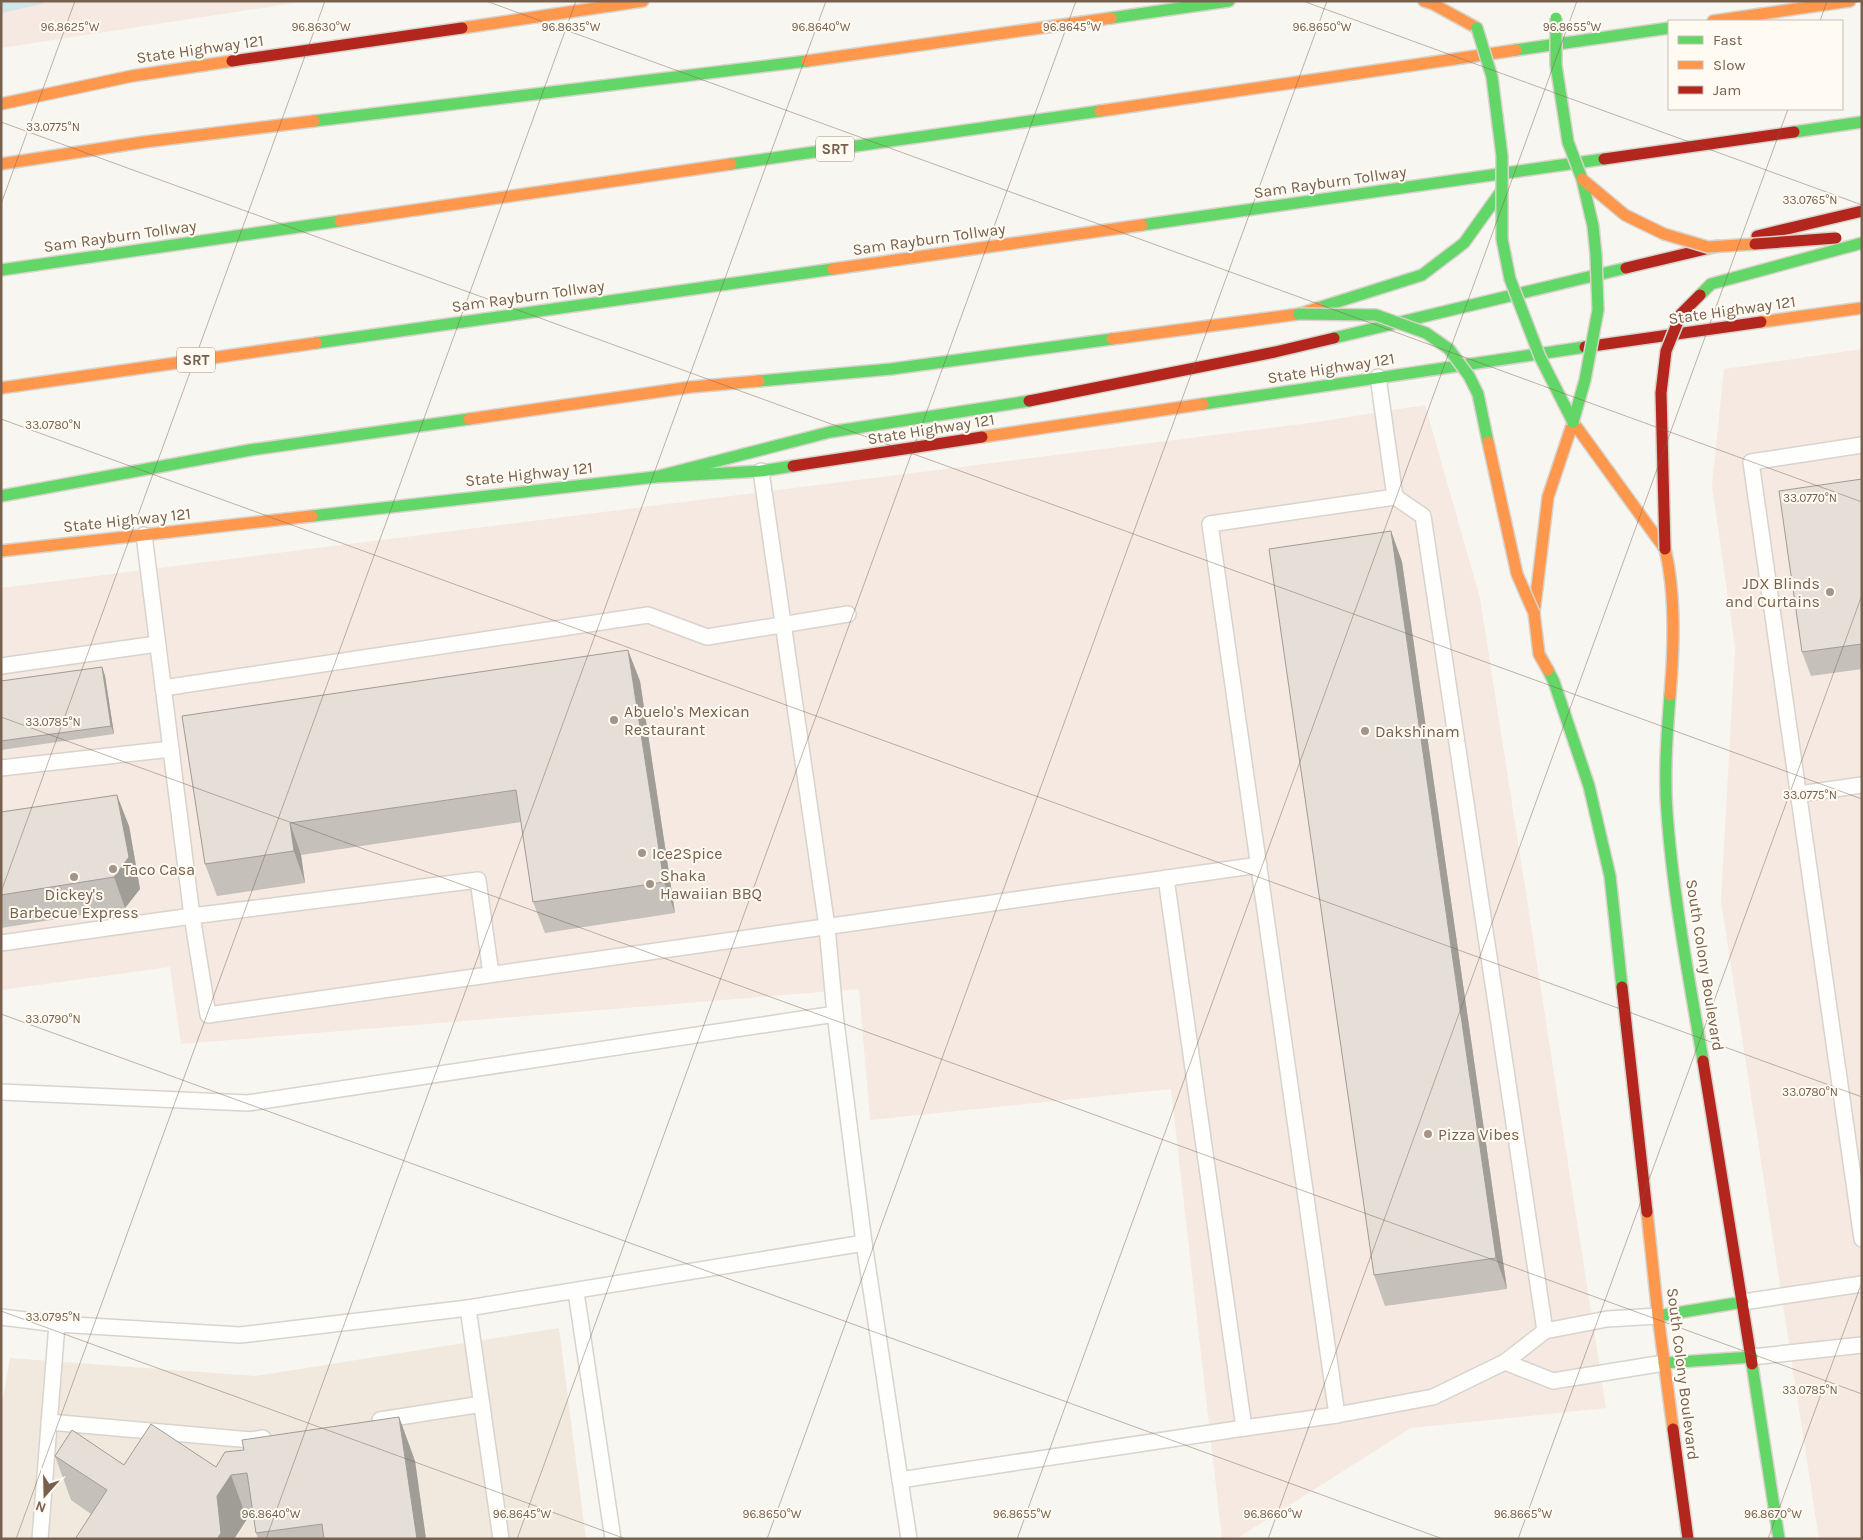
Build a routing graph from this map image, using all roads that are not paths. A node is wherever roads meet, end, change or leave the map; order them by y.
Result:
1 (643, 1) edge
2 (1229, 1) edge
3 (1424, 1) edge
4 (1850, 1) edge
5 (1556, 9) dead end
6 (1471, 10) dead end
7 (1720, 20) edge
8 (1477, 28) junction
9 (1668, 28) edge
10 (1, 104) edge
11 (1862, 122) edge
12 (1, 164) edge
13 (1582, 179) junction
14 (1502, 190) junction
15 (1862, 211) edge
16 (1862, 236) edge
17 (1862, 243) edge
18 (1, 270) edge
19 (1862, 308) edge
20 (1299, 314) junction
21 (1378, 377) junction
22 (1, 388) edge
23 (1573, 422) junction
24 (1862, 445) edge
25 (761, 471) junction
26 (655, 477) junction
27 (1, 496) edge
28 (1394, 497) junction
29 (144, 535) junction
30 (1665, 549) junction
31 (1, 551) edge
32 (1534, 613) junction
33 (848, 614) dead end
34 (783, 625) junction
35 (157, 644) junction
36 (1, 666) edge
37 (163, 688) junction
38 (170, 749) junction
39 (1, 768) edge
40 (1862, 785) edge
41 (1799, 794) junction
42 (1259, 865) junction
43 (1166, 878) junction
44 (192, 916) junction
45 (827, 927) junction
46 (1, 943) edge
47 (491, 974) junction
48 (835, 1014) junction
49 (1, 1092) edge
50 (1862, 1240) edge
51 (864, 1243) junction
52 (1862, 1284) edge
53 (576, 1292) junction
54 (1743, 1302) junction
55 (468, 1308) junction
56 (1658, 1316) junction
57 (1, 1317) edge
58 (57, 1324) junction
59 (1544, 1331) junction
60 (1862, 1345) edge
61 (1752, 1357) junction
62 (1505, 1362) junction
63 (1664, 1363) junction
64 (482, 1404) junction
65 (1337, 1415) junction
66 (50, 1422) junction
67 (366, 1422) edge
68 (1244, 1428) junction
69 (280, 1436) edge
70 (900, 1480) junction
71 (40, 1539) edge
72 (501, 1539) edge
73 (613, 1539) edge
74 (909, 1539) edge
75 (1688, 1539) edge
76 (1779, 1539) edge

1 - 10 main road, State Highway 121
2 - 12 main road
3 - 8 main road
4 - 7 main road
5 - 13 main road, South Colony Boulevard, bridge
6 - 8 main road, South Colony Boulevard
8 - 14 main road, South Colony Boulevard, bridge
9 - 18 main road, Sam Rayburn Tollway / SRT
11 - 22 main road, Sam Rayburn Tollway / SRT
13 - 16 main road, bridge
13 - 23 main road, South Colony Boulevard, bridge
14 - 20 main road, bridge
14 - 23 main road, South Colony Boulevard, bridge
15 - 26 main road
17 - 30 main road, bridge
19 - 21 main road, State Highway 121
20 - 27 main road
20 - 32 main road, bridge
21 - 25 main road, State Highway 121
21 - 28 lane
23 - 30 main road, South Colony Boulevard
23 - 32 main road, South Colony Boulevard
24 - 41 lane
25 - 26 main road, State Highway 121
25 - 34 lane
26 - 29 main road, State Highway 121
28 - 42 lane
28 - 59 lane
29 - 31 main road, State Highway 121
29 - 35 lane
30 - 54 main road, South Colony Boulevard
32 - 56 main road, South Colony Boulevard
33 - 34 lane
34 - 37 lane
34 - 45 lane
35 - 36 lane
35 - 37 lane
37 - 38 lane
38 - 39 lane
38 - 44 lane
40 - 41 lane
41 - 50 lane
42 - 43 lane
42 - 65 lane
43 - 45 lane
43 - 68 lane
44 - 46 lane
44 - 47 lane
44 - 47 lane
45 - 47 lane
45 - 48 lane
48 - 49 lane
48 - 51 lane
51 - 53 lane
51 - 70 lane
52 - 54 lane
53 - 55 lane
53 - 73 lane
54 - 56 main road
54 - 61 main road, South Colony Boulevard
55 - 58 lane
55 - 64 lane
56 - 59 lane
56 - 63 main road, South Colony Boulevard
57 - 58 lane
58 - 66 lane
59 - 62 lane
60 - 61 lane
61 - 63 main road
61 - 76 main road, South Colony Boulevard
62 - 63 lane
62 - 65 lane
63 - 75 main road, South Colony Boulevard
64 - 67 lane
64 - 72 lane
65 - 68 lane
66 - 69 lane
66 - 71 lane
68 - 70 lane
70 - 74 lane

